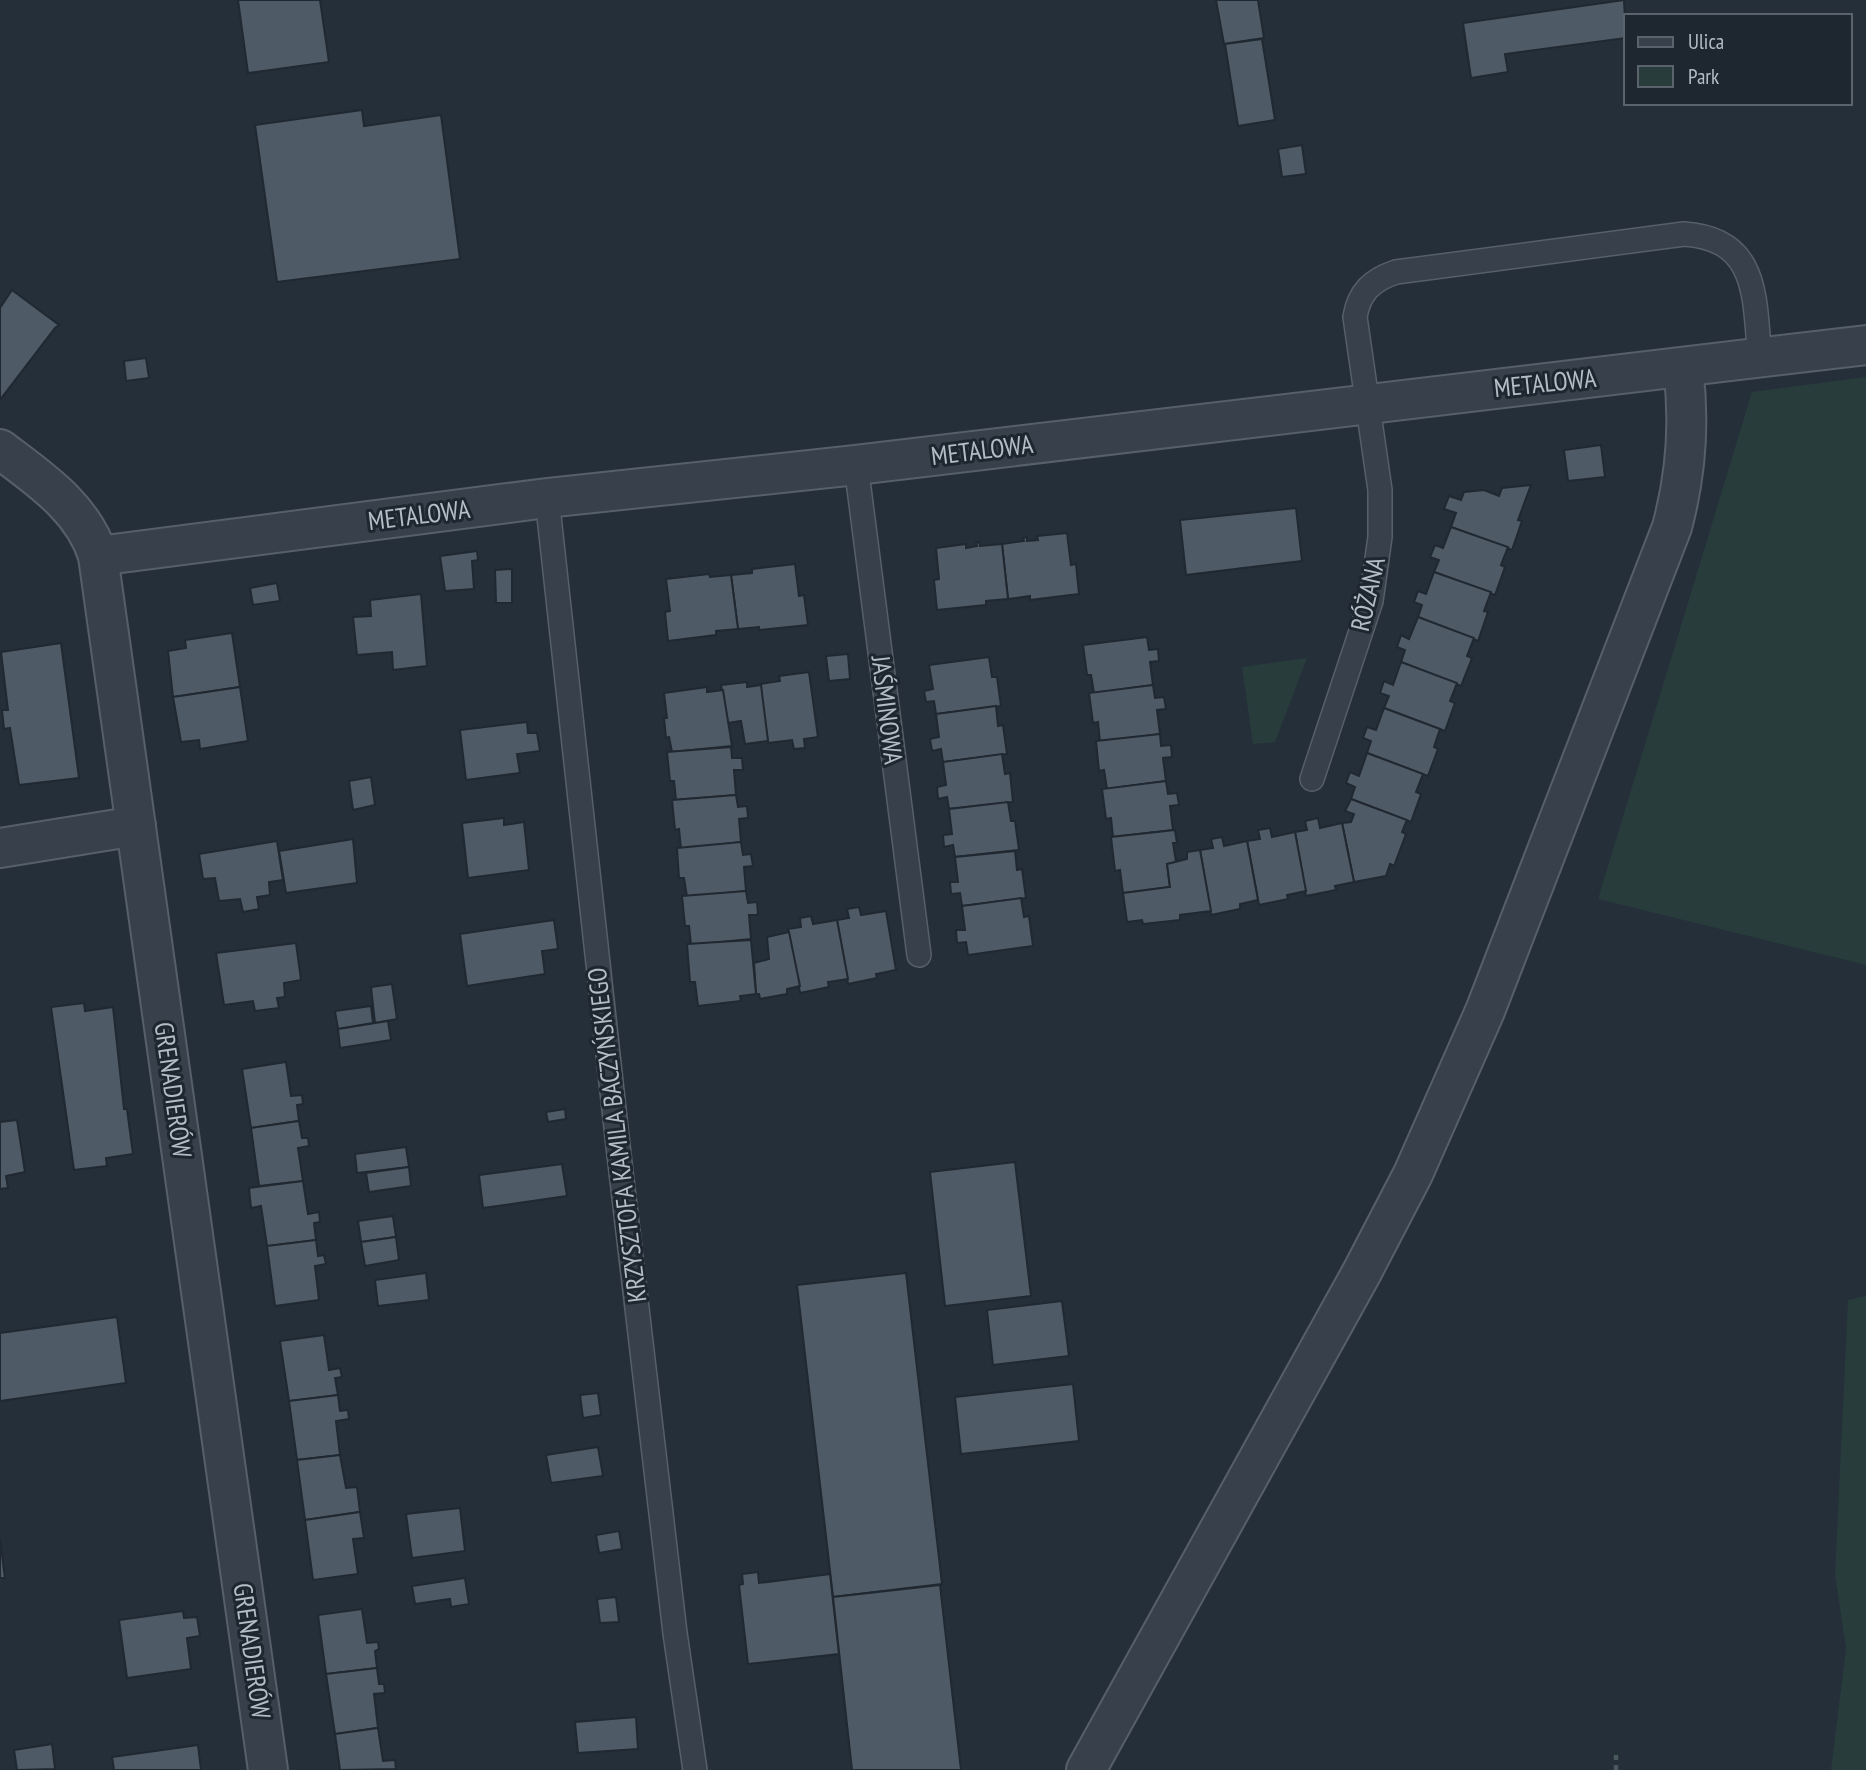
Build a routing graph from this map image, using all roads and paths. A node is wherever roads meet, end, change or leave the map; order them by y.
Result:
1 (1866, 345) edge
2 (1760, 359) junction
3 (1682, 368) junction
4 (1366, 404) junction
5 (0, 449) edge
6 (856, 465) junction
7 (547, 498) junction
8 (98, 556) junction
9 (1312, 779) dead end
10 (136, 826) junction
11 (0, 848) edge
12 (919, 955) dead end
13 (1616, 1755) dead end
14 (268, 1770) edge
15 (695, 1770) edge
16 (1086, 1770) edge
17 (1616, 1770) edge

1 - 2 street, METALOWA
2 - 3 street, METALOWA
2 - 4 lane, RÓŻANA
3 - 4 street, METALOWA
3 - 16 street
4 - 6 street, METALOWA
4 - 9 lane, RÓŻANA
5 - 8 street, GRENADIERÓW
6 - 7 street, METALOWA
6 - 12 lane, JAŚMINOWA
7 - 8 street, METALOWA
7 - 15 lane, KRZYSZTOFA KAMILA BACZYŃSKIEGO
8 - 10 street, GRENADIERÓW
10 - 11 street
10 - 14 street, GRENADIERÓW
13 - 17 path

